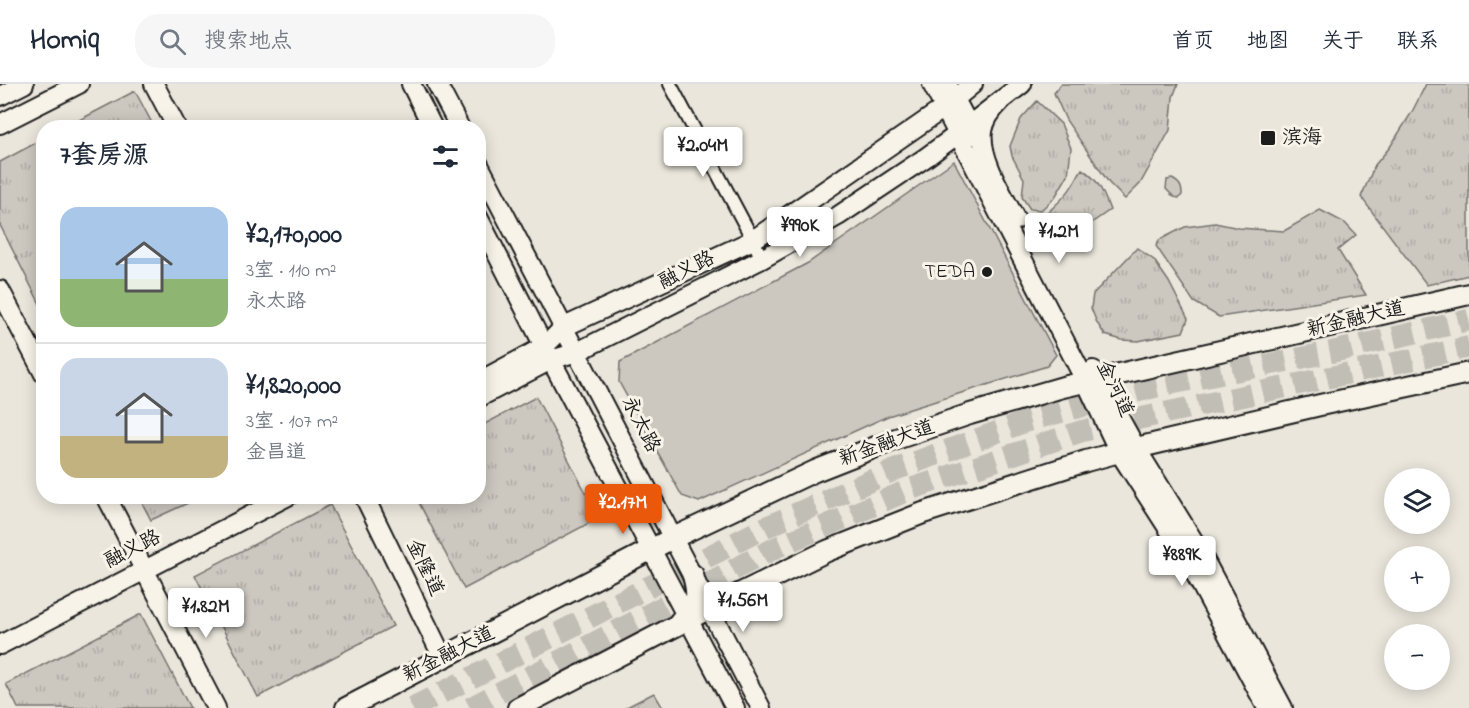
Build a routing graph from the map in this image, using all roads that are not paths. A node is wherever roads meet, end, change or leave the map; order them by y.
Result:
1 (24, 84) edge
2 (79, 84) edge
3 (154, 84) edge
4 (411, 84) edge
5 (437, 84) edge
6 (670, 84) edge
7 (932, 84) edge
8 (974, 84) edge
9 (1022, 84) edge
10 (0, 96) edge
11 (951, 100) edge
12 (999, 102) junction
13 (173, 120) edge
14 (429, 120) edge
15 (456, 120) edge
16 (0, 124) edge
17 (963, 130) junction
18 (989, 166) junction
19 (486, 178) edge
20 (486, 232) edge
21 (753, 240) junction
22 (762, 259) junction
23 (0, 278) edge
24 (0, 290) edge
25 (1469, 294) edge
26 (564, 327) junction
27 (613, 333) junction
28 (36, 348) edge
29 (577, 352) junction
30 (548, 353) junction
31 (36, 359) edge
32 (1469, 373) edge
33 (486, 379) edge
34 (1092, 380) junction
35 (597, 391) junction
36 (486, 393) edge
37 (1128, 450) junction
38 (110, 504) edge
39 (116, 504) edge
40 (248, 504) edge
41 (270, 504) edge
42 (368, 504) edge
43 (673, 538) junction
44 (651, 549) junction
45 (141, 561) junction
46 (693, 575) junction
47 (121, 576) junction
48 (710, 609) junction
49 (683, 621) junction
50 (0, 632) edge
51 (0, 645) edge
52 (443, 658) junction
53 (216, 708) edge
54 (222, 708) edge
55 (346, 708) edge
56 (518, 708) edge
57 (735, 708) edge
58 (761, 708) edge
59 (1267, 708) edge
60 (1283, 708) edge

1 - 10 street
2 - 16 street
3 - 13 street
4 - 14 street
5 - 15 street
6 - 21 street
7 - 11 street, 金河道
8 - 11 street, 融义路
9 - 12 street, 融义路
11 - 12 street
11 - 17 street, 金河道
11 - 21 street, 融义路
12 - 17 street, 融义路
12 - 18 street
17 - 18 street, 金河道
17 - 22 street, 融义路
17 - 34 street, 金河道
18 - 34 street
19 - 26 street, 永太路
20 - 30 street
21 - 22 street
21 - 26 street, 融义路
22 - 27 street, 融义路
23 - 28 street
24 - 31 street
25 - 34 main road, 新金融大道
26 - 29 street, 永太路
26 - 30 street, 融义路
27 - 29 street, 融义路
27 - 35 street
29 - 30 street, 融义路
29 - 35 street, 永太路
30 - 33 street, 融义路
30 - 36 street, 融义路
30 - 44 street
32 - 37 main road
34 - 37 street, 金河道
34 - 43 main road, 新金融大道
35 - 43 street, 永太路
37 - 48 main road
37 - 59 street, 金河道
37 - 60 street, 金河道
38 - 45 street
39 - 45 street
40 - 45 street, 融义路
41 - 45 street, 融义路
42 - 52 street, 金隆道
43 - 44 main road, 新金融大道
43 - 46 street, 永太路
44 - 49 street
44 - 52 main road, 新金融大道
45 - 47 street, 融义路
45 - 53 street
45 - 54 street
46 - 48 street, 永太路
46 - 49 main road
47 - 50 street, 融义路
47 - 51 street, 融义路
48 - 49 main road
48 - 58 street, 永太路
49 - 56 main road
49 - 57 street
52 - 55 main road, 新金融大道

